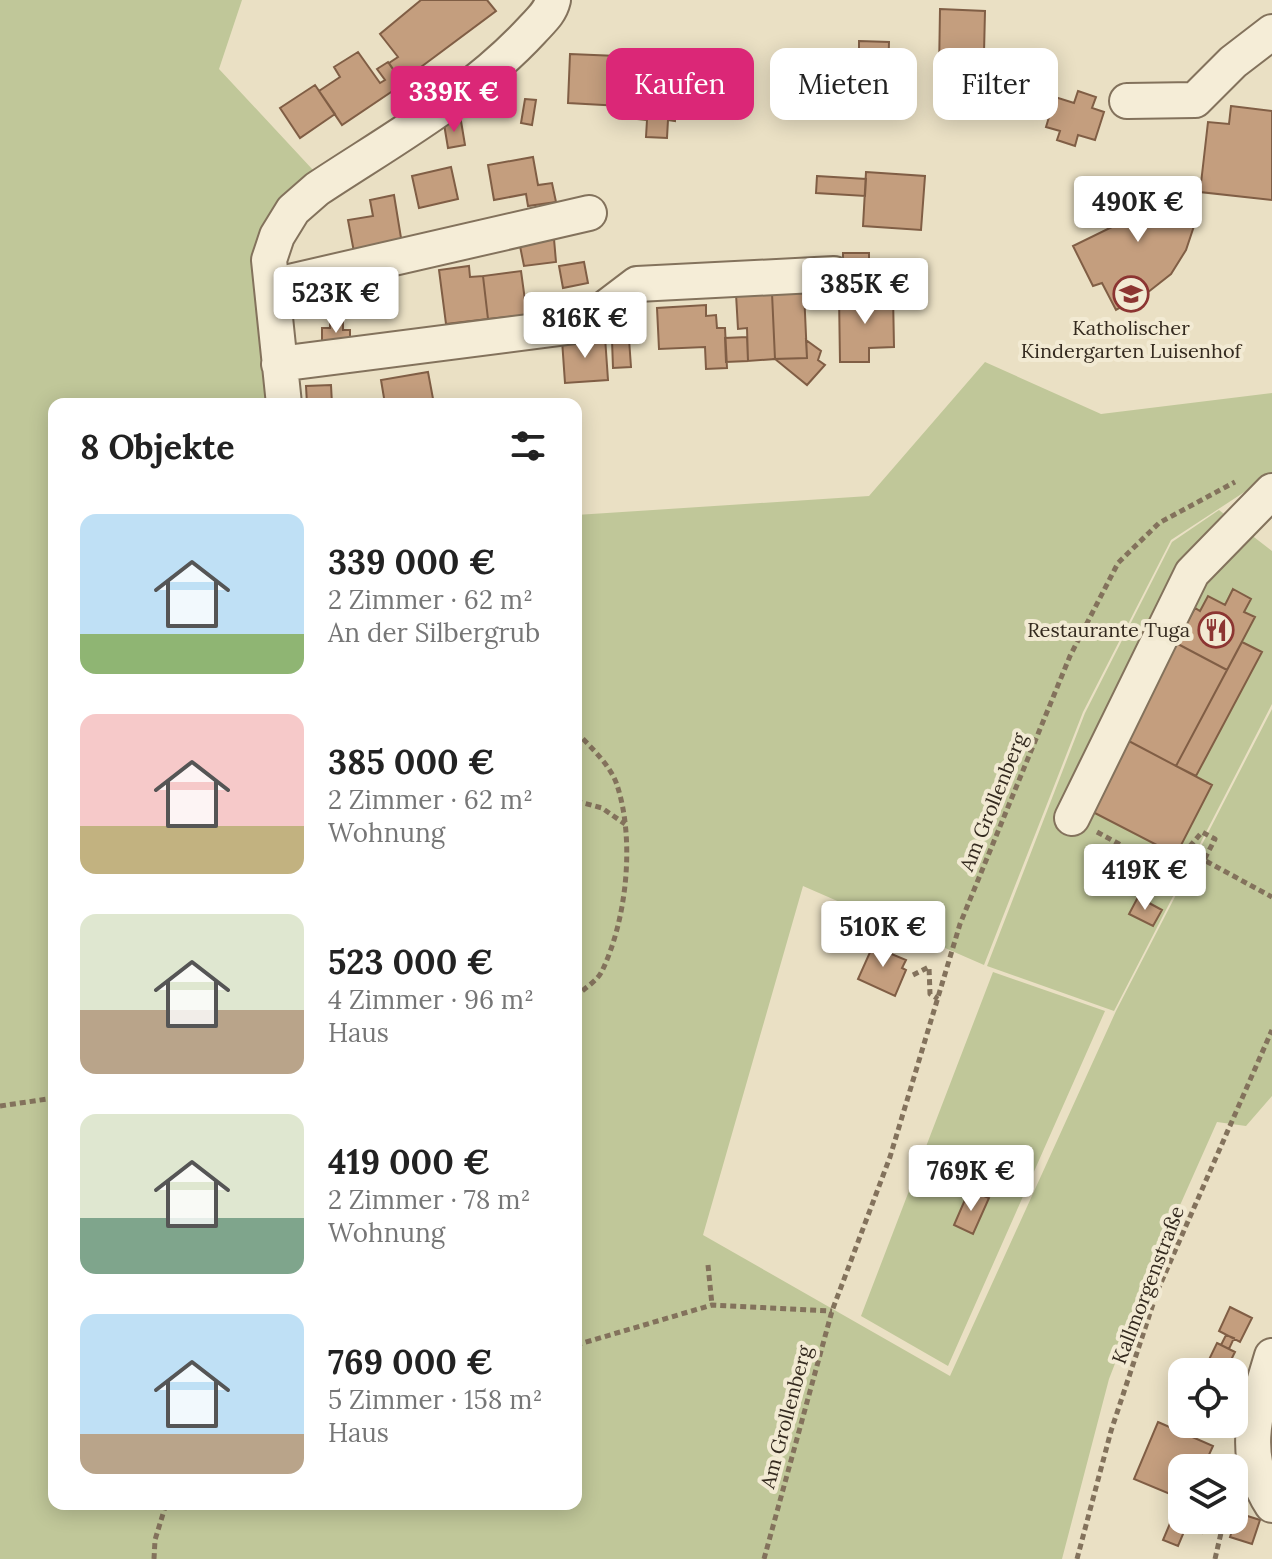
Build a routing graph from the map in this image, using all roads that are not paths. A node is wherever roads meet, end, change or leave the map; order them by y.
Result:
1 (553, 0) edge
2 (1272, 32) edge
3 (1127, 101) dead end
4 (589, 213) dead end
5 (834, 274) dead end
6 (272, 286) junction
7 (279, 364) junction
8 (283, 398) edge
9 (1260, 484) edge
10 (1072, 818) road end
11 (1272, 1356) edge
12 (1272, 1505) edge

1 - 6 street
2 - 3 street
4 - 6 street
5 - 7 street
6 - 7 street
7 - 8 street
9 - 10 street
11 - 12 street

